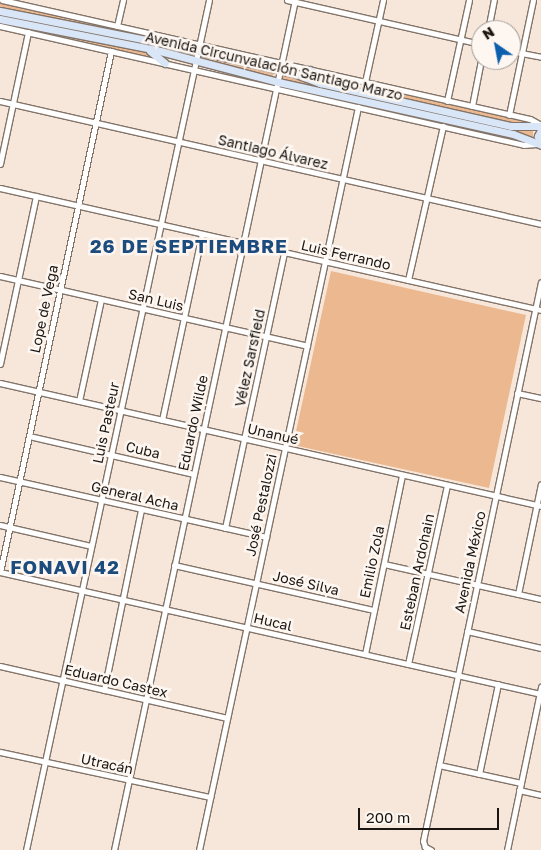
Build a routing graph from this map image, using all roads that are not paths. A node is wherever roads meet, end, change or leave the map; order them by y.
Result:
1 (2, 0) edge
2 (35, 0) edge
3 (123, 0) edge
4 (209, 0) edge
5 (287, 0) edge
6 (382, 0) edge
7 (469, 0) edge
8 (494, 0) edge
9 (533, 0) edge
10 (295, 1) edge
11 (34, 7) junction
12 (0, 11) edge
13 (0, 19) edge
14 (490, 20) edge
15 (378, 21) junction
16 (0, 26) edge
17 (117, 26) junction
18 (28, 32) junction
19 (460, 39) junction
20 (118, 42) junction
21 (471, 42) edge
22 (198, 48) junction
23 (111, 51) junction
24 (522, 53) junction
25 (541, 57) edge
26 (165, 63) junction
27 (194, 66) junction
28 (281, 67) junction
29 (310, 70) junction
30 (479, 70) edge
31 (365, 82) junction
32 (277, 85) junction
33 (364, 93) junction
34 (0, 101) edge
35 (447, 101) junction
36 (13, 104) junction
37 (472, 106) junction
38 (358, 107) junction
39 (509, 115) junction
40 (96, 123) junction
41 (443, 126) junction
42 (541, 126) edge
43 (541, 130) edge
44 (178, 142) junction
45 (540, 144) edge
46 (261, 160) junction
47 (0, 164) edge
48 (343, 179) junction
49 (0, 188) edge
50 (36, 196) junction
51 (427, 198) junction
52 (78, 206) junction
53 (160, 224) junction
54 (541, 224) edge
55 (202, 234) junction
56 (243, 243) junction
57 (284, 252) junction
58 (325, 262) junction
59 (0, 276) edge
60 (18, 280) junction
61 (408, 280) junction
62 (541, 282) edge
63 (60, 289) junction
64 (101, 298) junction
65 (142, 308) junction
66 (538, 310) edge
67 (184, 317) junction
68 (225, 327) junction
69 (266, 336) junction
70 (307, 346) junction
71 (0, 364) edge
72 (0, 383) edge
73 (38, 392) junction
74 (517, 393) junction
75 (541, 398) edge
76 (79, 401) junction
77 (120, 411) junction
78 (162, 420) junction
79 (203, 430) junction
80 (29, 436) junction
81 (244, 439) junction
82 (285, 448) junction
83 (111, 455) junction
84 (194, 474) junction
85 (402, 475) junction
86 (0, 477) edge
87 (19, 481) junction
88 (541, 484) edge
89 (447, 485) junction
90 (495, 496) junction
91 (101, 500) junction
92 (539, 506) edge
93 (141, 509) junction
94 (184, 519) junction
95 (0, 525) edge
96 (10, 528) junction
97 (225, 528) junction
98 (266, 537) junction
99 (91, 546) junction
100 (384, 564) junction
101 (174, 565) junction
102 (0, 572) edge
103 (428, 574) junction
104 (256, 584) junction
105 (477, 584) junction
106 (82, 590) junction
107 (518, 594) junction
108 (123, 599) junction
109 (541, 599) edge
110 (165, 609) junction
111 (374, 610) junction
112 (246, 628) junction
113 (467, 631) junction
114 (541, 648) edge
115 (365, 654) junction
116 (408, 664) junction
117 (0, 666) edge
118 (457, 675) junction
119 (62, 681) junction
120 (498, 684) junction
121 (541, 687) edge
122 (104, 690) junction
123 (540, 694) edge
124 (146, 699) junction
125 (227, 718) junction
126 (0, 752) edge
127 (45, 762) junction
128 (439, 765) junction
129 (479, 774) junction
130 (129, 780) junction
131 (521, 783) junction
132 (519, 790) junction
133 (541, 795) edge
134 (210, 797) junction
135 (26, 850) edge
136 (114, 850) edge
137 (199, 850) edge
138 (431, 850) edge
139 (507, 850) edge

1 - 11 street
2 - 11 street
3 - 17 street
4 - 22 street, Luis Pasteur
5 - 10 street
6 - 15 street
7 - 19 street
8 - 14 street
9 - 24 street
10 - 15 street
10 - 28 street, Eduardo Wilde
11 - 17 street
12 - 22 main road, Avenida Circunvalación Santiago Marzo
13 - 20 main road, Avenida Circunvalación Santiago Marzo
15 - 19 street
15 - 31 street
16 - 18 street
17 - 22 street
18 - 23 street
18 - 36 street
19 - 21 street
19 - 35 street
20 - 26 main road
20 - 27 main road, Avenida Circunvalación Santiago Marzo
22 - 27 street, Luis Pasteur
22 - 28 main road, Avenida Circunvalación Santiago Marzo
23 - 26 street
23 - 40 street, Lope de Vega
24 - 25 street
24 - 39 street
26 - 27 street
27 - 32 main road, Avenida Circunvalación Santiago Marzo
27 - 44 street, Luis Pasteur
28 - 29 street
28 - 32 street, Eduardo Wilde
28 - 33 main road, Avenida Circunvalación Santiago Marzo
29 - 31 street
29 - 33 main road
30 - 37 street
31 - 35 street
32 - 38 street
32 - 45 main road, Avenida Circunvalación Santiago Marzo
32 - 46 street, Eduardo Wilde
33 - 42 main road, Avenida Circunvalación Santiago Marzo
34 - 36 street, Santiago Álvarez
35 - 37 street
36 - 40 street, Santiago Álvarez
36 - 47 street
37 - 39 street
38 - 41 street
38 - 48 street, José Pestalozzi
39 - 42 street
40 - 44 street, Santiago Álvarez
40 - 52 street, Lope de Vega
41 - 45 street
41 - 51 street
43 - 45 main road
44 - 46 street, Santiago Álvarez
44 - 53 street, Luis Pasteur
46 - 48 street, Santiago Álvarez
46 - 56 street, Eduardo Wilde
48 - 51 street, Santiago Álvarez
48 - 58 street, José Pestalozzi
49 - 50 street, Luis Ferrando
50 - 52 street, Luis Ferrando
50 - 60 street
51 - 54 street, Santiago Álvarez
51 - 61 street
52 - 53 street, Luis Ferrando
52 - 63 street, Lope de Vega
53 - 55 street, Luis Ferrando
53 - 65 street, Luis Pasteur
55 - 56 street, Luis Ferrando
55 - 67 street
56 - 57 street, Luis Ferrando
56 - 68 street, Eduardo Wilde
57 - 58 street, Luis Ferrando
57 - 69 street, Vélez Sarsfield
58 - 61 street, Luis Ferrando
58 - 70 street, José Pestalozzi
59 - 60 street, San Luis
60 - 63 street, San Luis
60 - 71 street
61 - 66 street, Luis Ferrando
62 - 66 street, Avenida México
63 - 64 street, San Luis
63 - 73 street, Lope de Vega
64 - 65 street, San Luis
64 - 76 street
65 - 67 street, San Luis
65 - 77 street, Luis Pasteur
66 - 74 street, Avenida México
67 - 68 street, San Luis
67 - 78 street
68 - 69 street, San Luis
68 - 79 street, Eduardo Wilde
69 - 70 street, San Luis
69 - 81 street, Vélez Sarsfield
70 - 82 street, José Pestalozzi
72 - 73 street, Unanué
73 - 76 street, Unanué
73 - 80 street, Lope de Vega
74 - 75 street
74 - 90 street, Avenida México
76 - 77 street, Unanué
77 - 78 street, Unanué
77 - 83 street, Luis Pasteur
78 - 79 street, Unanué
79 - 81 street, Unanué
79 - 84 street, Eduardo Wilde
80 - 83 street, Cuba
80 - 87 street, Lope de Vega
81 - 82 street, Unanué
81 - 97 street, Vélez Sarsfield
82 - 85 street, Unanué
82 - 98 street, José Pestalozzi
83 - 84 street, Cuba
83 - 91 street, Luis Pasteur
84 - 94 street, Eduardo Wilde
85 - 89 street, Unanué
85 - 100 street, Emilio Zola
86 - 87 street, General Acha
87 - 91 street, General Acha
87 - 96 street, Lope de Vega
88 - 92 street
89 - 90 street, Unanué
89 - 103 street, Esteban Ardohain
90 - 92 street, Unanué
90 - 105 street, Avenida México
91 - 93 street, General Acha
91 - 99 street, Luis Pasteur
92 - 107 street
93 - 94 street, General Acha
93 - 108 street
94 - 97 street, General Acha
94 - 101 street, Eduardo Wilde
95 - 96 street
96 - 99 street
96 - 102 street, Lope de Vega
97 - 98 street, General Acha
98 - 104 street, José Pestalozzi
99 - 106 street, Luis Pasteur
100 - 103 street
100 - 111 street, Emilio Zola
101 - 104 street, José Silva
101 - 110 street, Eduardo Wilde
102 - 106 street, Hucal
103 - 105 street
103 - 116 street, Esteban Ardohain
104 - 111 street, José Silva
104 - 112 street, José Pestalozzi
105 - 107 street
105 - 113 street, Avenida México
106 - 108 street, Hucal
106 - 119 street, Luis Pasteur
107 - 109 street
108 - 110 street, Hucal
108 - 122 street
110 - 112 street, Hucal
110 - 124 street, Eduardo Wilde
111 - 115 street, Emilio Zola
112 - 115 street, Hucal
112 - 125 street, José Pestalozzi
113 - 114 street
113 - 118 street, Avenida México
115 - 116 street, Hucal
116 - 118 street, Hucal
117 - 119 street, Eduardo Castex
118 - 120 street, Hucal
118 - 128 street, Avenida México
119 - 122 street, Eduardo Castex
119 - 127 street, Luis Pasteur
120 - 123 street, Hucal
120 - 129 street
121 - 123 street
122 - 124 street, Eduardo Castex
123 - 131 street
124 - 125 street, Eduardo Castex
124 - 130 street, Eduardo Wilde
125 - 134 street, José Pestalozzi
126 - 127 street, Utracán
127 - 130 street, Utracán
127 - 135 street, Luis Pasteur
128 - 129 street
128 - 138 street, Avenida México
129 - 131 street
130 - 134 street, Utracán
130 - 136 street, Eduardo Wilde
131 - 132 street
132 - 133 street
132 - 139 street
134 - 137 street, José Pestalozzi

